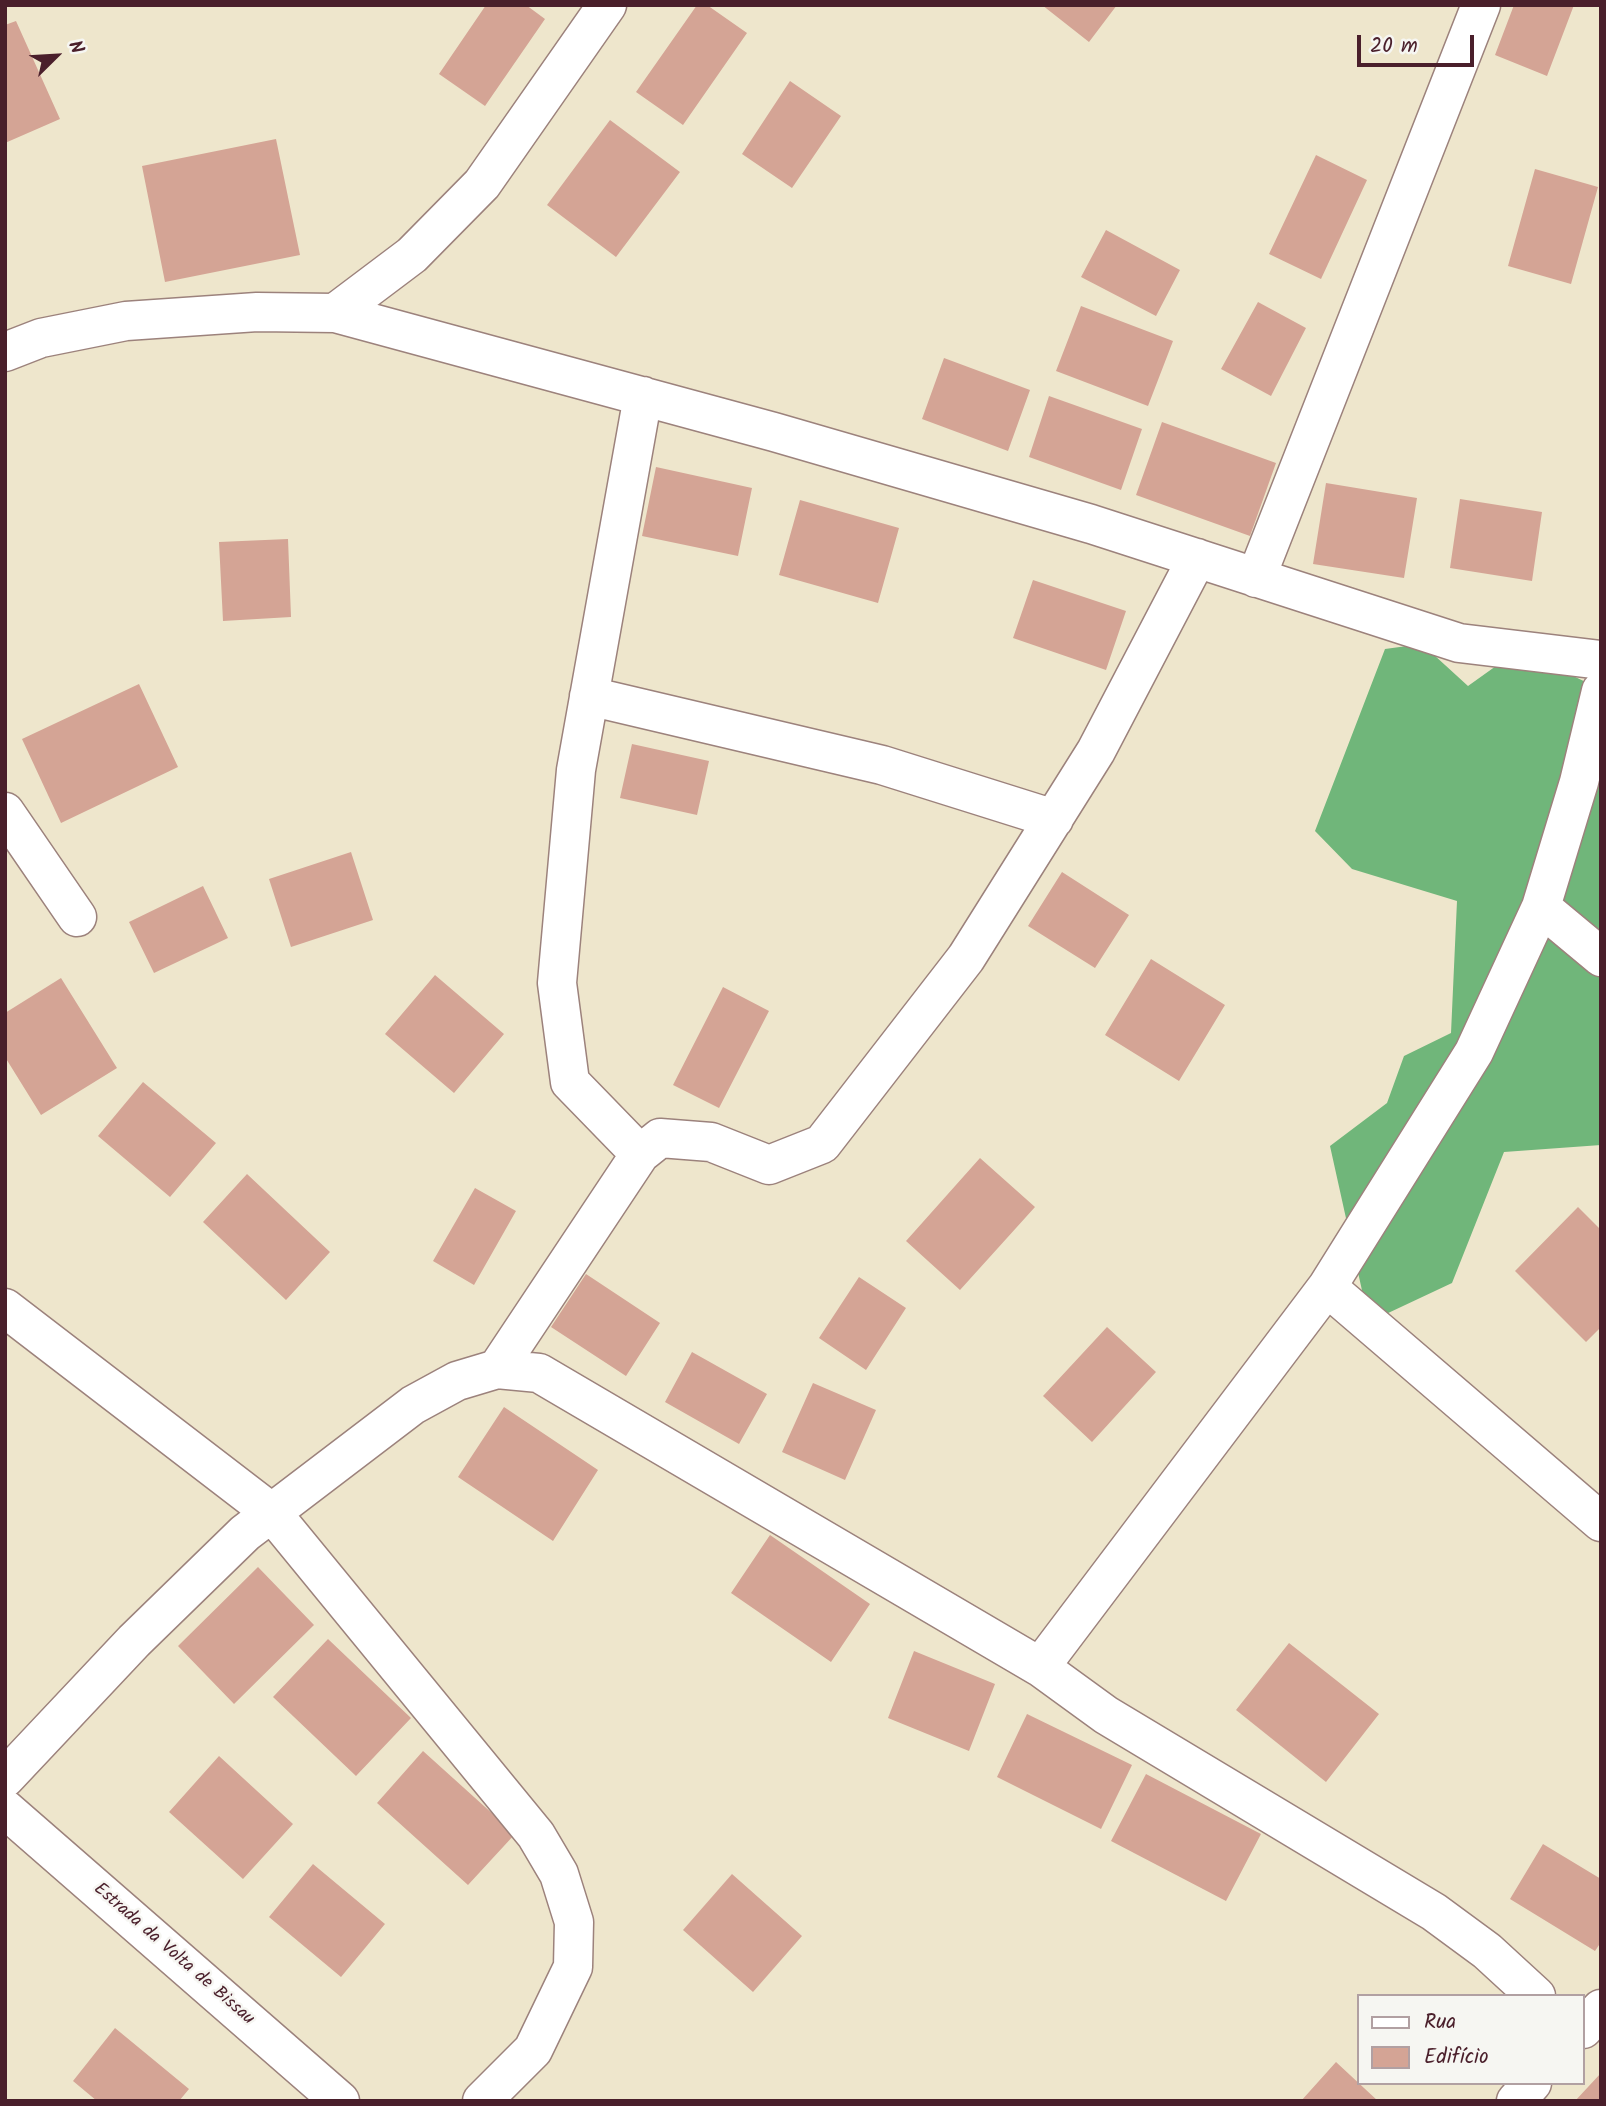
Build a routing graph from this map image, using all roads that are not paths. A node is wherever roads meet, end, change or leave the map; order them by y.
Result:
1 (607, 5) edge
2 (1481, 5) edge
3 (335, 313) junction
4 (5, 352) edge
5 (643, 396) junction
6 (1197, 558) junction
7 (1256, 578) junction
8 (1601, 660) edge
9 (1601, 691) edge
10 (589, 696) junction
11 (5, 812) edge
12 (1054, 819) junction
13 (1541, 907) junction
14 (77, 917) dead end
15 (1601, 957) edge
16 (640, 1154) junction
17 (1327, 1287) junction
18 (5, 1308) edge
19 (497, 1369) junction
20 (272, 1513) junction
21 (1601, 1522) edge
22 (1040, 1667) junction
23 (5, 1778) edge
24 (5, 1809) edge
25 (1534, 1994) edge
26 (1601, 2009) edge
27 (1585, 2027) edge
28 (1530, 2085) edge
29 (340, 2101) edge
30 (482, 2101) edge
31 (1516, 2101) edge

1 - 3 street
2 - 7 street
3 - 4 street
3 - 5 street
5 - 6 street
5 - 10 street
6 - 7 street
6 - 12 street
7 - 8 street
9 - 13 street
10 - 12 street
10 - 16 street
11 - 14 street
12 - 16 street
13 - 15 street
13 - 17 street
16 - 19 street
17 - 21 street
17 - 22 street
18 - 20 street
19 - 20 street
19 - 22 street
20 - 23 street
20 - 30 street
22 - 25 street
24 - 29 street, Estrada da Volta de Bissau
26 - 27 street
28 - 31 street

